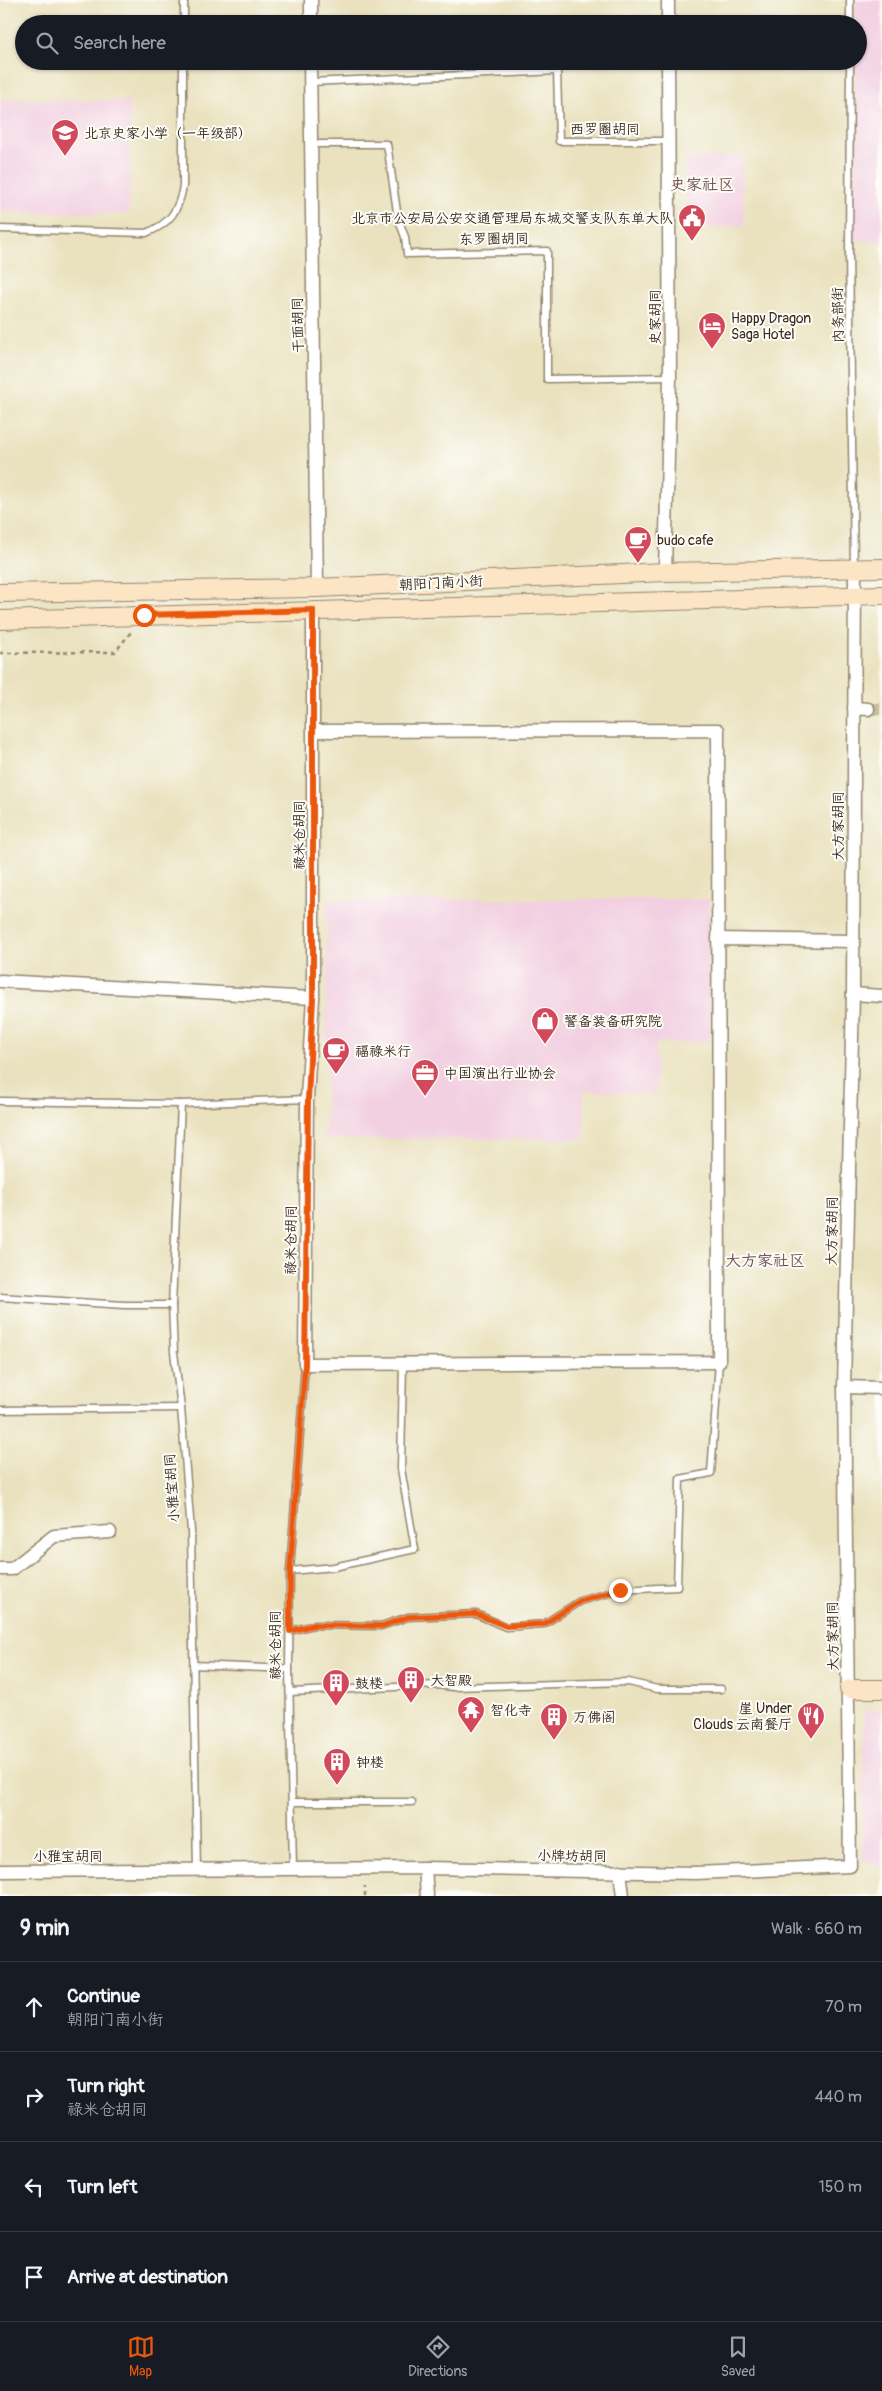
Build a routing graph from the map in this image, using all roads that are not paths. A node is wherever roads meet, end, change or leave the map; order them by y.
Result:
1 (184, 0) edge
2 (311, 0) edge
3 (668, 0) edge
4 (850, 0) edge
5 (184, 15) edge
6 (311, 15) edge
7 (668, 15) edge
8 (850, 15) edge
9 (183, 70) edge
10 (310, 70) edge
11 (668, 70) edge
12 (850, 70) edge
13 (310, 82) junction
14 (669, 141) junction
15 (311, 144) junction
16 (0, 229) edge
17 (670, 377) junction
18 (882, 568) edge
19 (854, 569) junction
20 (664, 572) junction
21 (317, 588) junction
22 (0, 593) edge
23 (882, 595) edge
24 (854, 596) junction
25 (313, 610) junction
26 (0, 620) edge
27 (854, 708) junction
28 (868, 709) tunnel mouth
29 (314, 731) junction
30 (718, 939) junction
31 (852, 941) junction
32 (0, 981) edge
33 (853, 994) junction
34 (882, 996) edge
35 (313, 998) junction
36 (308, 1100) junction
37 (0, 1101) edge
38 (181, 1104) junction
39 (0, 1297) edge
40 (172, 1305) junction
41 (719, 1362) junction
42 (403, 1363) junction
43 (305, 1364) junction
44 (844, 1387) junction
45 (882, 1388) edge
46 (181, 1408) junction
47 (0, 1410) edge
48 (110, 1532) dead end
49 (0, 1569) edge
50 (290, 1571) junction
51 (290, 1631) junction
52 (193, 1666) junction
53 (290, 1669) junction
54 (721, 1689) dead end
55 (849, 1689) junction
56 (882, 1689) edge
57 (290, 1692) junction
58 (292, 1802) junction
59 (412, 1802) dead end
60 (850, 1866) joint
61 (425, 1868) junction
62 (197, 1870) junction
63 (0, 1871) edge
64 (294, 1871) junction
65 (620, 1871) junction
66 (427, 1896) edge
67 (623, 1896) edge

1 - 5 lane
2 - 6 street
3 - 7 street
4 - 8 lane
9 - 16 lane
10 - 13 street, 干面胡同
11 - 14 street, 史家胡同
12 - 19 lane, 内务部街
13 - 14 lane, 西罗圈胡同
13 - 15 street, 干面胡同
14 - 17 street, 史家胡同
15 - 17 lane, 东罗圈胡同
15 - 21 street, 干面胡同
17 - 20 street, 史家胡同
18 - 19 main road, 朝阳门南小街
19 - 20 main road, 朝阳门南小街
19 - 24 street, 大方家胡同
20 - 21 main road, 朝阳门南小街
21 - 22 main road, 朝阳门南小街
23 - 24 main road, 朝阳门南小街
24 - 25 main road, 朝阳门南小街
24 - 27 street, 大方家胡同
25 - 26 main road, 朝阳门南小街
25 - 29 street, 禄米仓胡同
27 - 28 street
27 - 31 street, 大方家胡同
29 - 30 street
29 - 35 street, 禄米仓胡同
30 - 31 street
30 - 41 street
31 - 33 street, 大方家胡同
32 - 35 street
33 - 34 street
33 - 44 street, 大方家胡同
35 - 36 street, 禄米仓胡同
36 - 38 lane
36 - 43 street, 禄米仓胡同
37 - 38 lane
38 - 40 lane, 小雅宝胡同
39 - 40 lane
40 - 46 lane, 小雅宝胡同
41 - 42 street
41 - 51 lane
42 - 43 street
42 - 50 lane
43 - 50 lane, 禄米仓胡同
44 - 45 street
44 - 55 street, 大方家胡同
46 - 47 lane
46 - 52 lane, 小雅宝胡同
48 - 49 street
50 - 51 lane, 禄米仓胡同
51 - 53 lane, 禄米仓胡同
52 - 53 lane
52 - 62 lane, 小雅宝胡同
53 - 57 lane, 禄米仓胡同
54 - 57 lane
55 - 56 main road
55 - 60 street, 大方家胡同
57 - 58 lane, 禄米仓胡同
58 - 59 lane
58 - 64 lane, 禄米仓胡同
60 - 65 street, 小牌坊胡同
61 - 64 street, 小牌坊胡同
61 - 65 street, 小牌坊胡同
61 - 66 street
62 - 63 street, 小雅宝胡同
62 - 64 street, 小雅宝胡同
65 - 67 street

